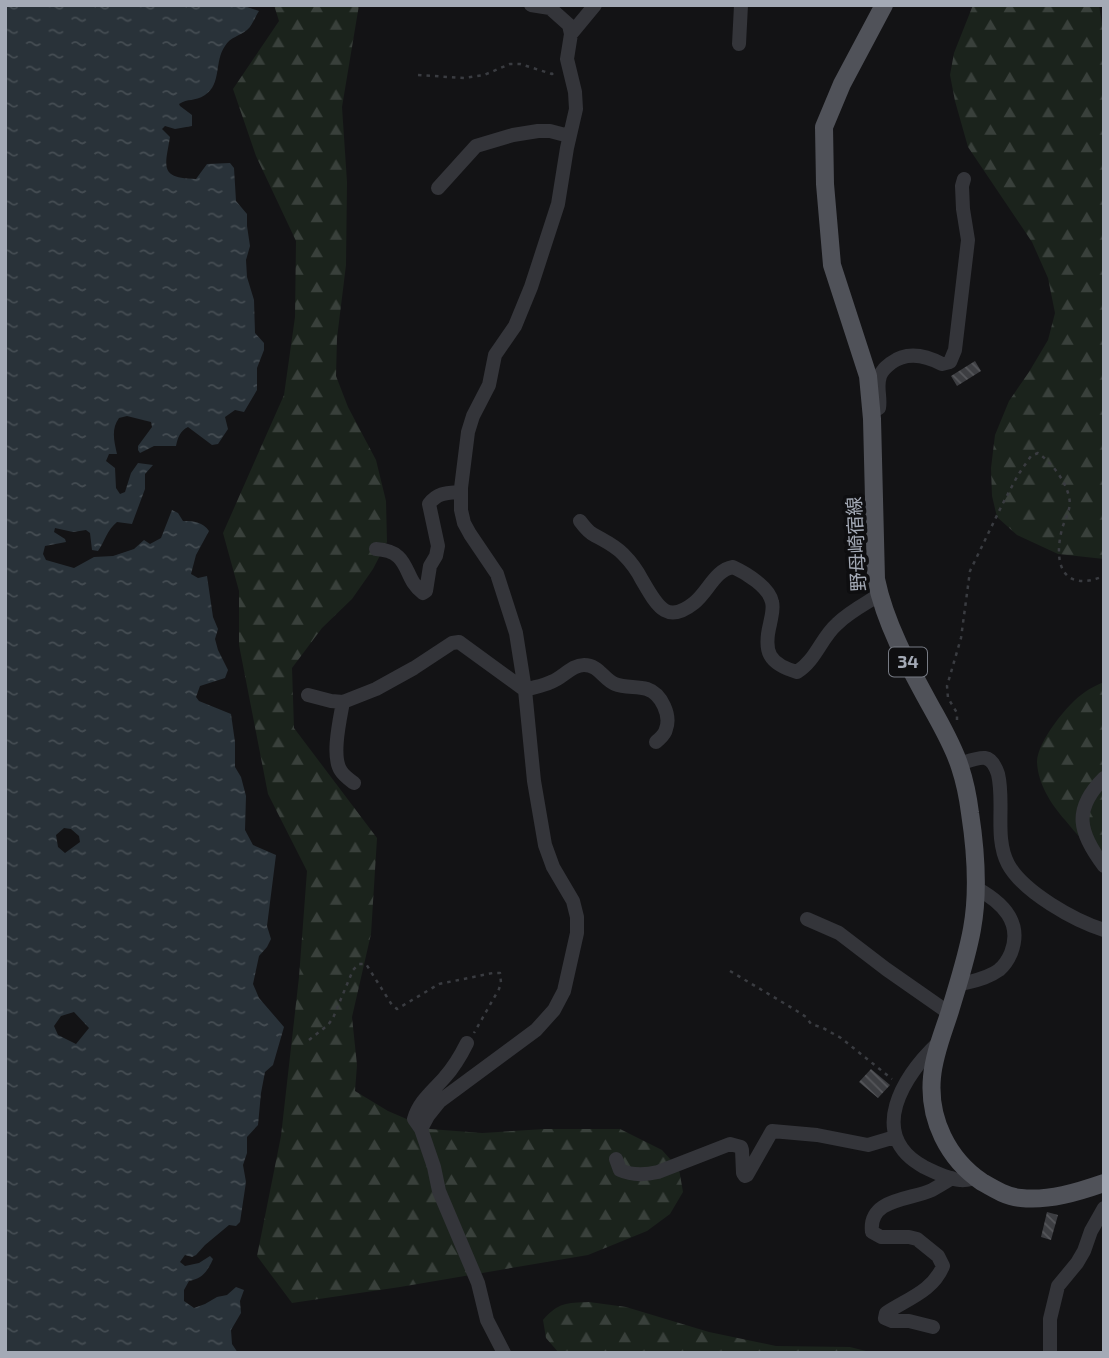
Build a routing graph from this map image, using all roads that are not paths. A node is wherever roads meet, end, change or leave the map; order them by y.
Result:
1 (531, 5) edge
2 (595, 5) edge
3 (741, 5) edge
4 (884, 5) edge
5 (571, 34) junction
6 (740, 44) dead end
7 (569, 136) junction
8 (964, 179) dead end
9 (438, 188) dead end
10 (872, 412) junction
11 (461, 492) junction
12 (580, 521) dead end
13 (376, 549) dead end
14 (880, 595) junction
15 (525, 690) junction
16 (308, 695) dead end
17 (343, 702) junction
18 (656, 742) dead end
19 (959, 764) junction
20 (1104, 778) edge
21 (354, 783) dead end
22 (1104, 866) edge
23 (976, 888) junction
24 (807, 919) dead end
25 (1104, 930) edge
26 (958, 985) junction
27 (949, 1013) junction
28 (939, 1042) junction
29 (467, 1043) road end
30 (421, 1129) junction
31 (895, 1137) junction
32 (616, 1159) dead end
33 (952, 1178) junction
34 (976, 1178) junction
35 (1104, 1183) edge
36 (1104, 1208) edge
37 (933, 1327) dead end
38 (504, 1353) edge
39 (1050, 1353) edge

1 - 5 street
2 - 5 street
3 - 6 street
4 - 10 main road, 野母崎宿線 / 34
5 - 7 street
7 - 9 street
7 - 11 street
8 - 10 street
10 - 14 main road, 野母崎宿線 / 34
11 - 13 street
11 - 15 street
12 - 14 street
14 - 19 main road, 野母崎宿線 / 34
15 - 17 street
15 - 18 street
15 - 30 street
16 - 17 street
17 - 21 street
19 - 23 main road, 野母崎宿線 / 34
19 - 25 street
20 - 22 street
23 - 26 main road, 野母崎宿線 / 34
23 - 26 street
24 - 27 street
26 - 27 main road, 野母崎宿線 / 34
27 - 28 main road, 野母崎宿線 / 34
28 - 31 street
28 - 34 main road, 野母崎宿線 / 34
29 - 30 street
30 - 38 street
31 - 32 street
31 - 33 street
33 - 34 street
33 - 37 street
34 - 35 main road, 野母崎宿線 / 34
36 - 39 street

